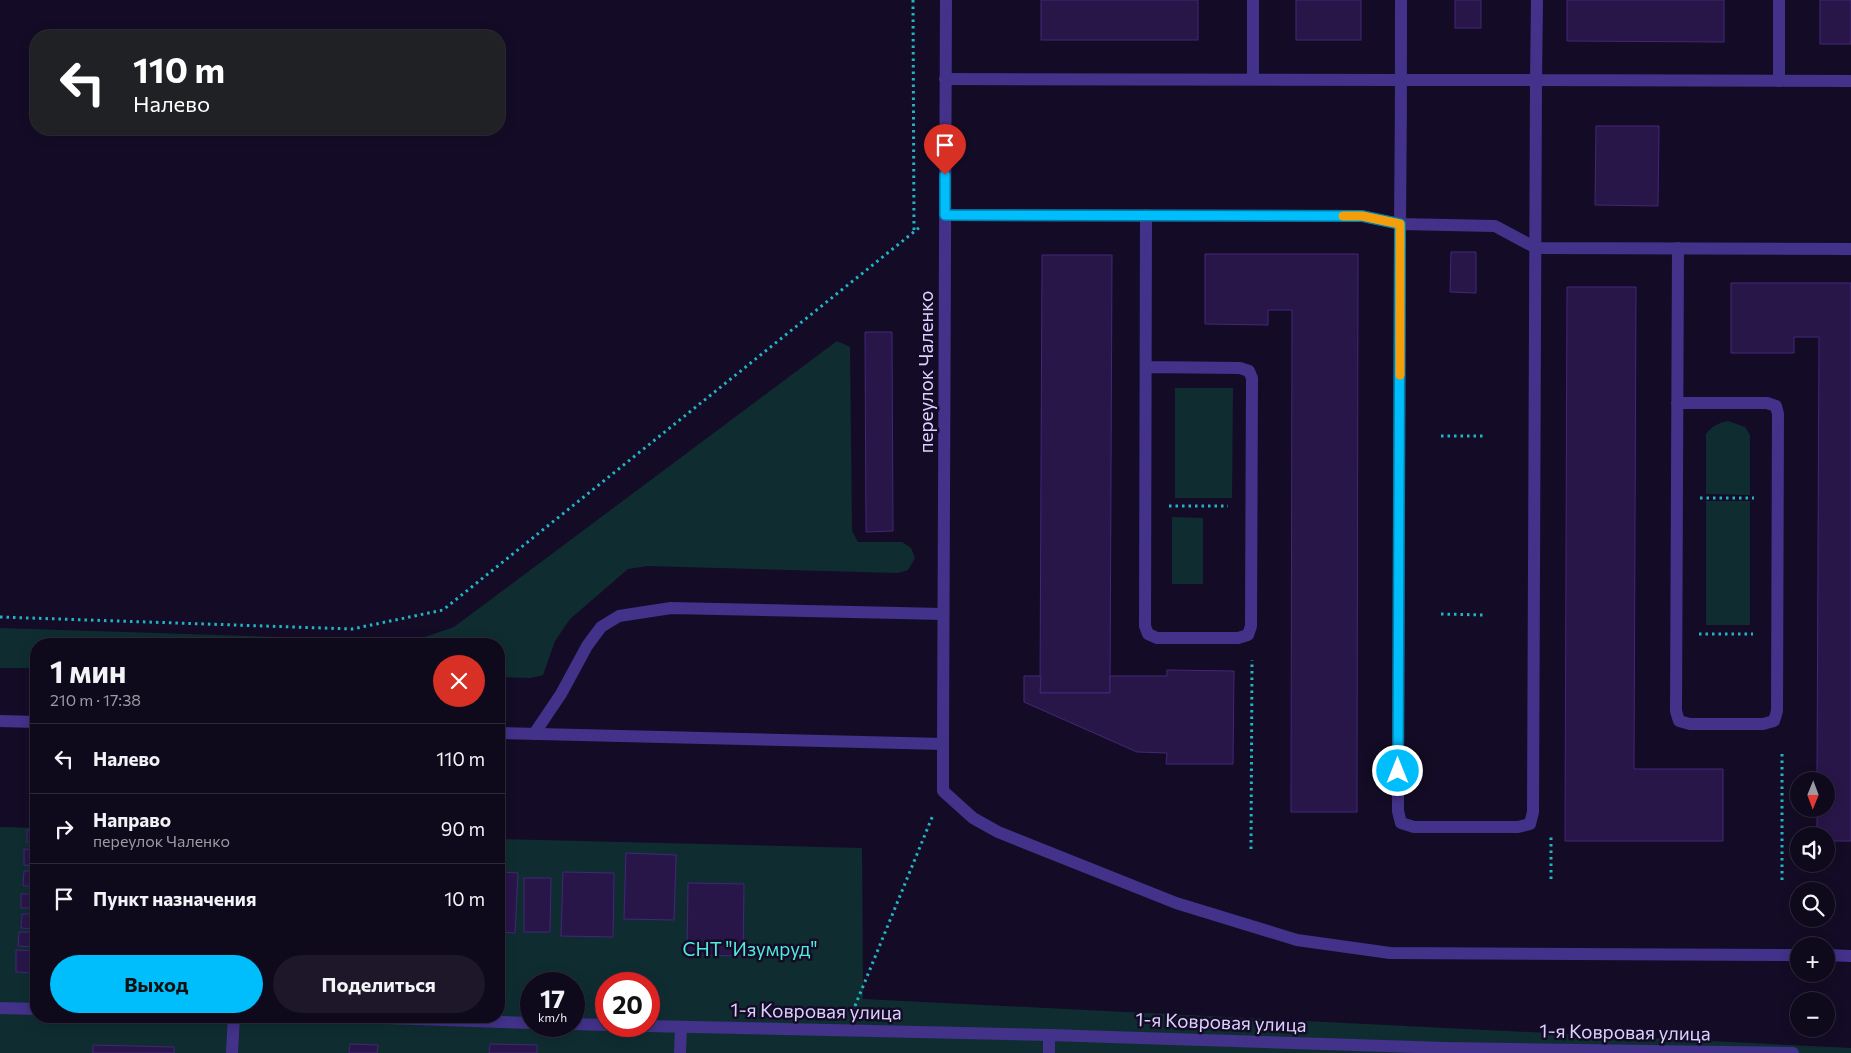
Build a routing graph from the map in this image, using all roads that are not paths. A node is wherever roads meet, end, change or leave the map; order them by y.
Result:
1 (946, 0) edge
2 (1253, 0) edge
3 (1401, 0) edge
4 (1537, 0) edge
5 (1779, 0) edge
6 (946, 79) junction
7 (1253, 79) junction
8 (1401, 80) junction
9 (1536, 80) junction
10 (1779, 81) junction
11 (1851, 81) edge
12 (945, 215) junction
13 (1146, 215) junction
14 (1400, 224) junction
15 (1536, 248) junction
16 (1678, 248) junction
17 (1851, 249) edge
18 (1146, 367) junction
19 (1677, 403) junction
20 (943, 614) junction
21 (0, 721) edge
22 (30, 722) edge
23 (505, 733) edge
24 (534, 734) junction
25 (943, 744) junction
26 (1790, 955) edge
27 (1835, 955) edge
28 (1851, 956) edge
29 (0, 1008) edge
30 (30, 1009) edge
31 (505, 1022) edge
32 (234, 1023) edge
33 (520, 1023) edge
34 (660, 1026) edge
35 (681, 1027) junction
36 (1049, 1035) junction
37 (1404, 1050) edge
38 (232, 1053) edge
39 (680, 1053) edge
40 (1049, 1053) edge
41 (1793, 1053) edge

1 - 6 street, переулок Чаленко
2 - 7 street
3 - 8 street
4 - 9 street
5 - 10 street
6 - 7 street
6 - 12 street, переулок Чаленко
7 - 8 street
8 - 9 street
8 - 14 street
9 - 10 street
9 - 15 street
10 - 11 street
12 - 13 street
12 - 20 street, переулок Чаленко
13 - 14 street
13 - 18 street
14 - 15 street
14 - 15 street
15 - 16 street
16 - 17 street
16 - 19 street
18 - 18 street
19 - 19 street
20 - 24 street
20 - 25 street, переулок Чаленко
21 - 22 street
23 - 24 street
24 - 25 street
25 - 26 street, переулок Чаленко
27 - 28 street
29 - 30 street
31 - 33 street
32 - 38 street
34 - 35 street, 1-я Ковровая улица
35 - 36 street, 1-я Ковровая улица
35 - 39 street
36 - 37 street, 1-я Ковровая улица
36 - 40 street
37 - 41 street, 1-я Ковровая улица

